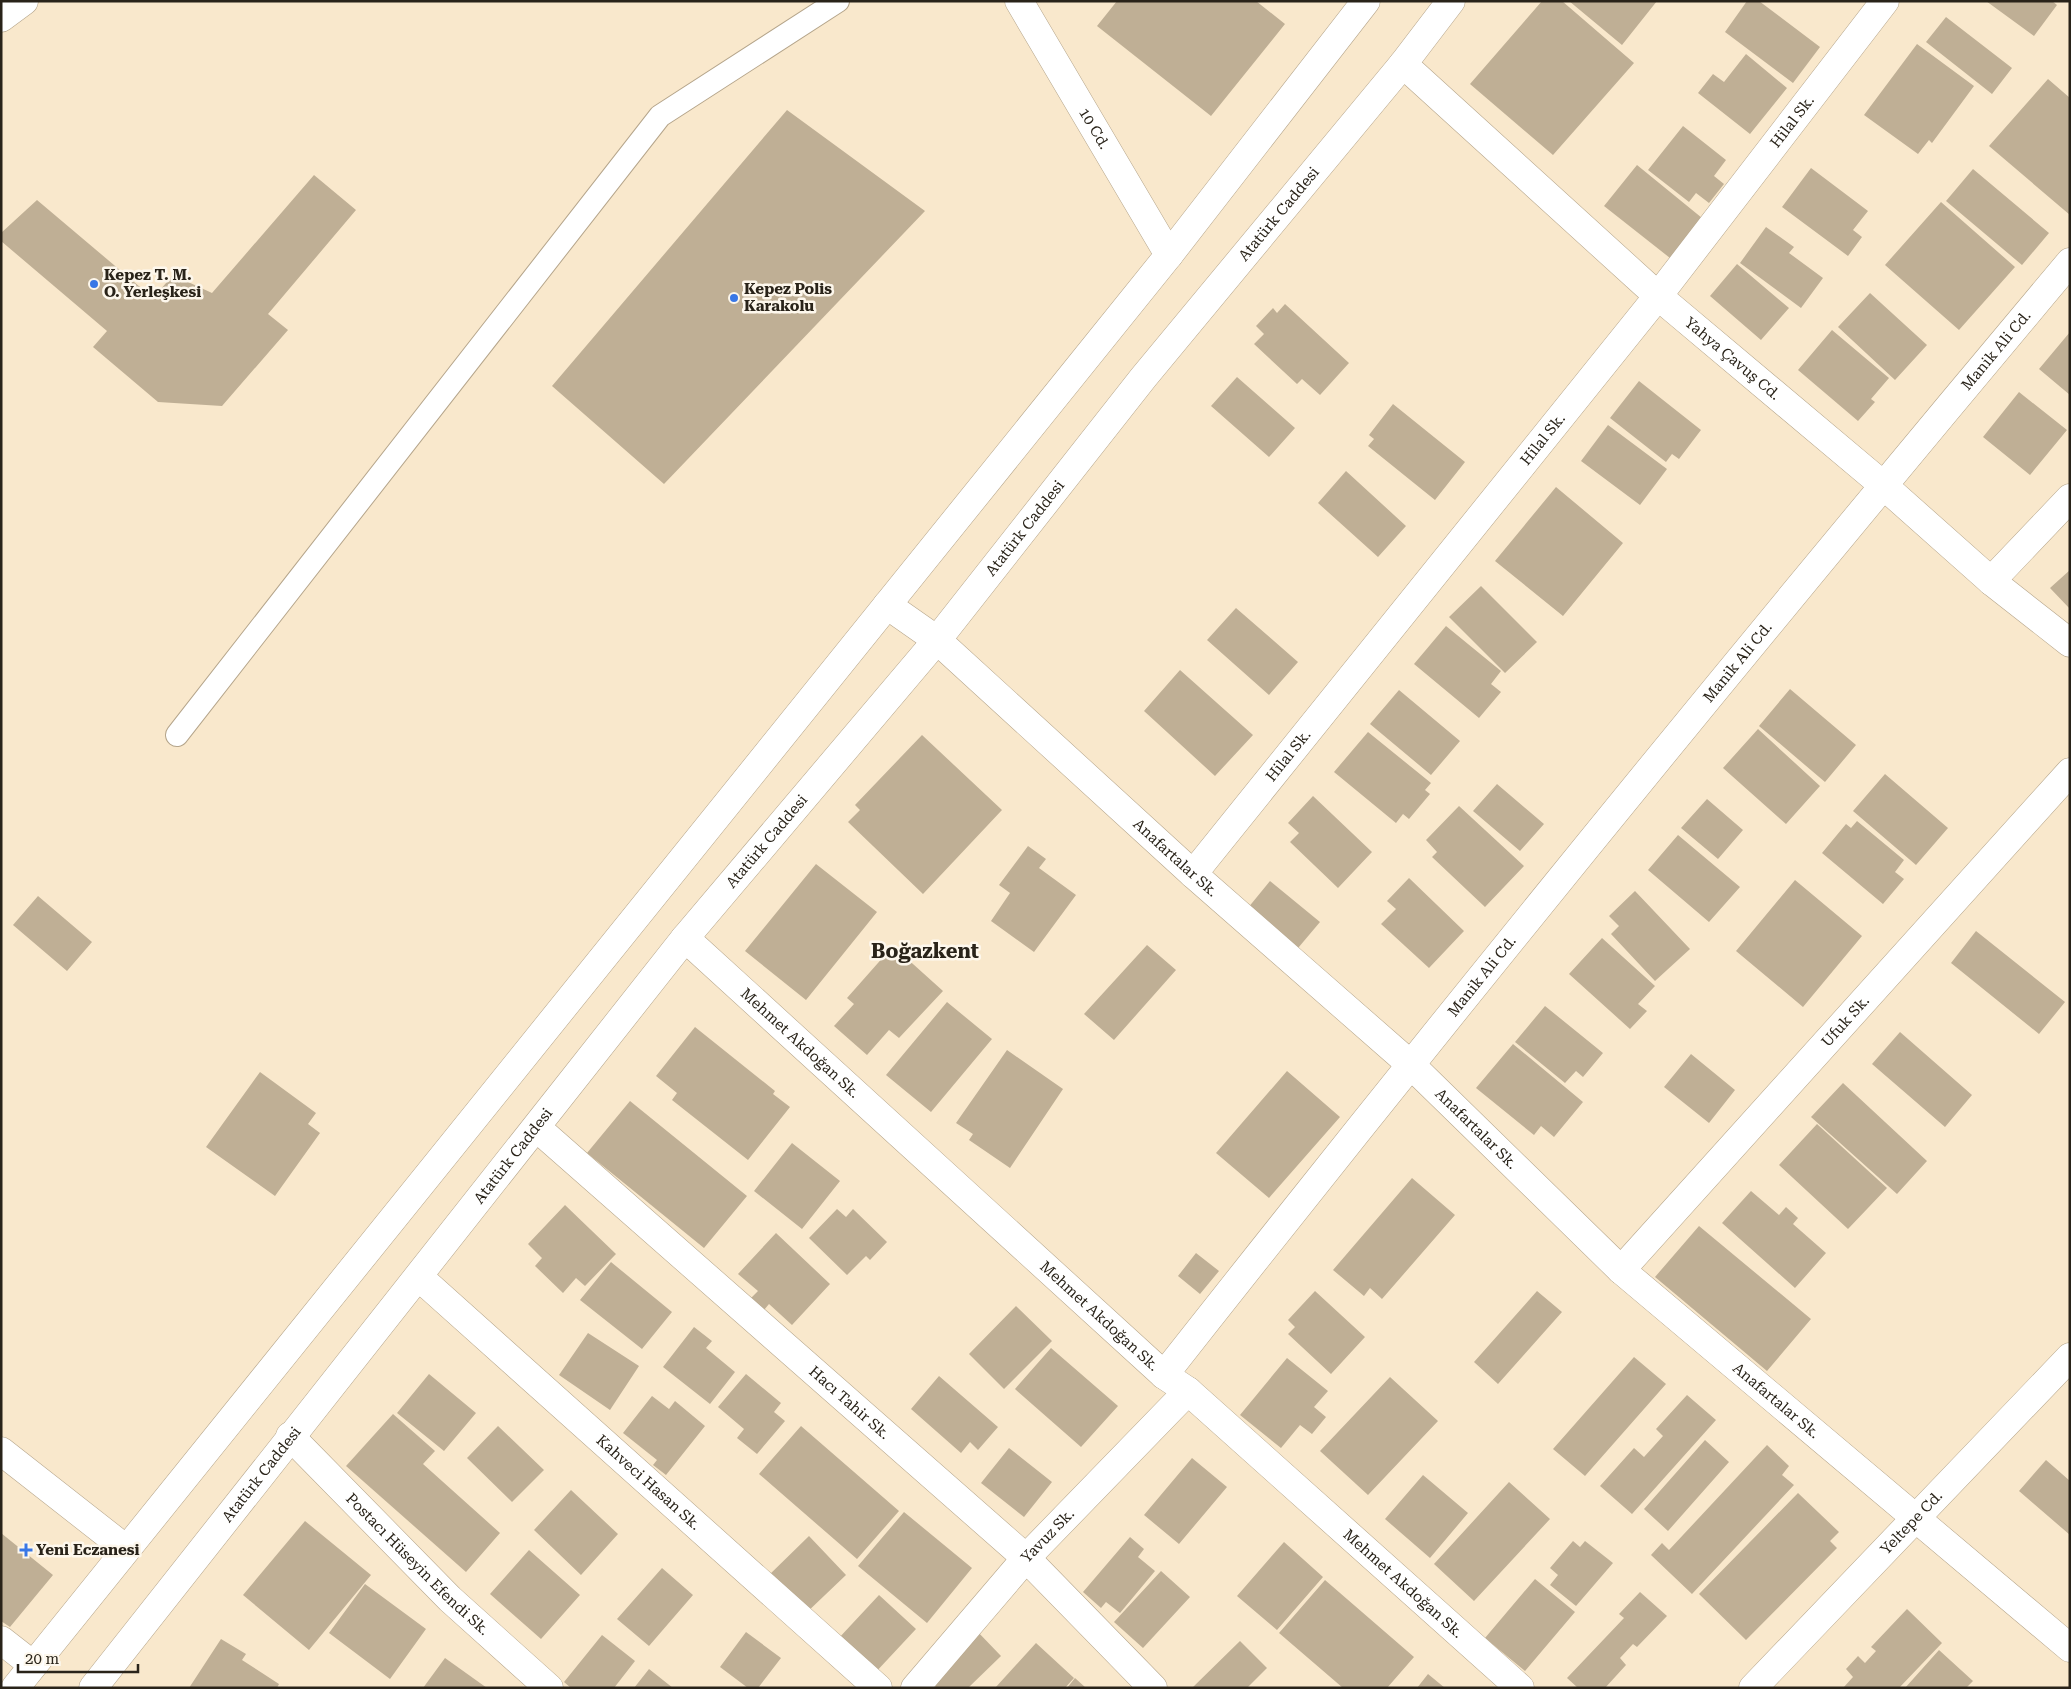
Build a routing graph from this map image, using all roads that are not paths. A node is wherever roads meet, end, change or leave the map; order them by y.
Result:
1 (24, 1) edge
2 (838, 1) edge
3 (1018, 1) edge
4 (1366, 1) edge
5 (1451, 1) edge
6 (1885, 1) edge
7 (1, 18) edge
8 (1403, 64) junction
9 (1169, 255) junction
10 (2070, 262) edge
11 (1658, 296) junction
12 (1883, 484) junction
13 (2070, 498) edge
14 (1991, 581) junction
15 (887, 605) junction
16 (937, 640) junction
17 (2070, 643) edge
18 (177, 735) dead end
19 (2070, 772) edge
20 (1193, 874) junction
21 (686, 938) junction
22 (1410, 1064) junction
23 (537, 1128) junction
24 (1621, 1270) junction
25 (420, 1276) junction
26 (2070, 1357) edge
27 (1164, 1375) junction
28 (1188, 1391) junction
29 (290, 1436) junction
30 (1, 1451) edge
31 (1916, 1518) junction
32 (126, 1549) junction
33 (1026, 1558) junction
34 (1, 1640) edge
35 (2070, 1648) edge
36 (33, 1665) junction
37 (15, 1688) edge
38 (93, 1688) edge
39 (549, 1688) edge
40 (878, 1688) edge
41 (915, 1688) edge
42 (1153, 1688) edge
43 (1520, 1688) edge
44 (1753, 1688) edge

1 - 7 street
2 - 18 lane
3 - 9 street, 10 Cd.
4 - 9 street
5 - 8 street, Atatürk Caddesi
6 - 11 street, Hilal Sk.
8 - 11 street, Yahya Çavuş Cd.
8 - 16 street, Atatürk Caddesi
9 - 15 street
10 - 12 street, Manik Ali Cd.
11 - 12 street, Yahya Çavuş Cd.
11 - 20 street, Hilal Sk.
12 - 14 street, Yahya Çavuş Cd.
12 - 22 street, Manik Ali Cd.
13 - 14 street
14 - 17 street, Yahya Çavuş Cd.
15 - 16 street, Anafartalar Sk.
15 - 32 street
16 - 20 street, Anafartalar Sk.
16 - 21 street, Atatürk Caddesi
19 - 24 street, Ufuk Sk.
20 - 22 street, Anafartalar Sk.
21 - 23 street, Atatürk Caddesi
21 - 27 street, Mehmet Akdoğan Sk.
22 - 24 street, Anafartalar Sk.
22 - 27 street, Manik Ali Cd.
23 - 25 street, Atatürk Caddesi
23 - 33 street, Hacı Tahir Sk.
24 - 31 street, Anafartalar Sk.
25 - 29 street, Atatürk Caddesi
25 - 40 street, Kahveci Hasan Sk.
26 - 31 street, Yeltepe Cd.
27 - 28 street, Mehmet Akdoğan Sk.
28 - 33 street, Yavuz Sk.
28 - 43 street, Mehmet Akdoğan Sk.
29 - 38 street, Atatürk Caddesi
29 - 39 street, Postacı Hüseyin Efendi Sk.
30 - 32 street
31 - 35 street, Anafartalar Sk.
31 - 44 street, Yeltepe Cd.
32 - 36 street
33 - 41 street, Yavuz Sk.
33 - 42 street, Hacı Tahir Sk.
34 - 36 street
36 - 37 street

